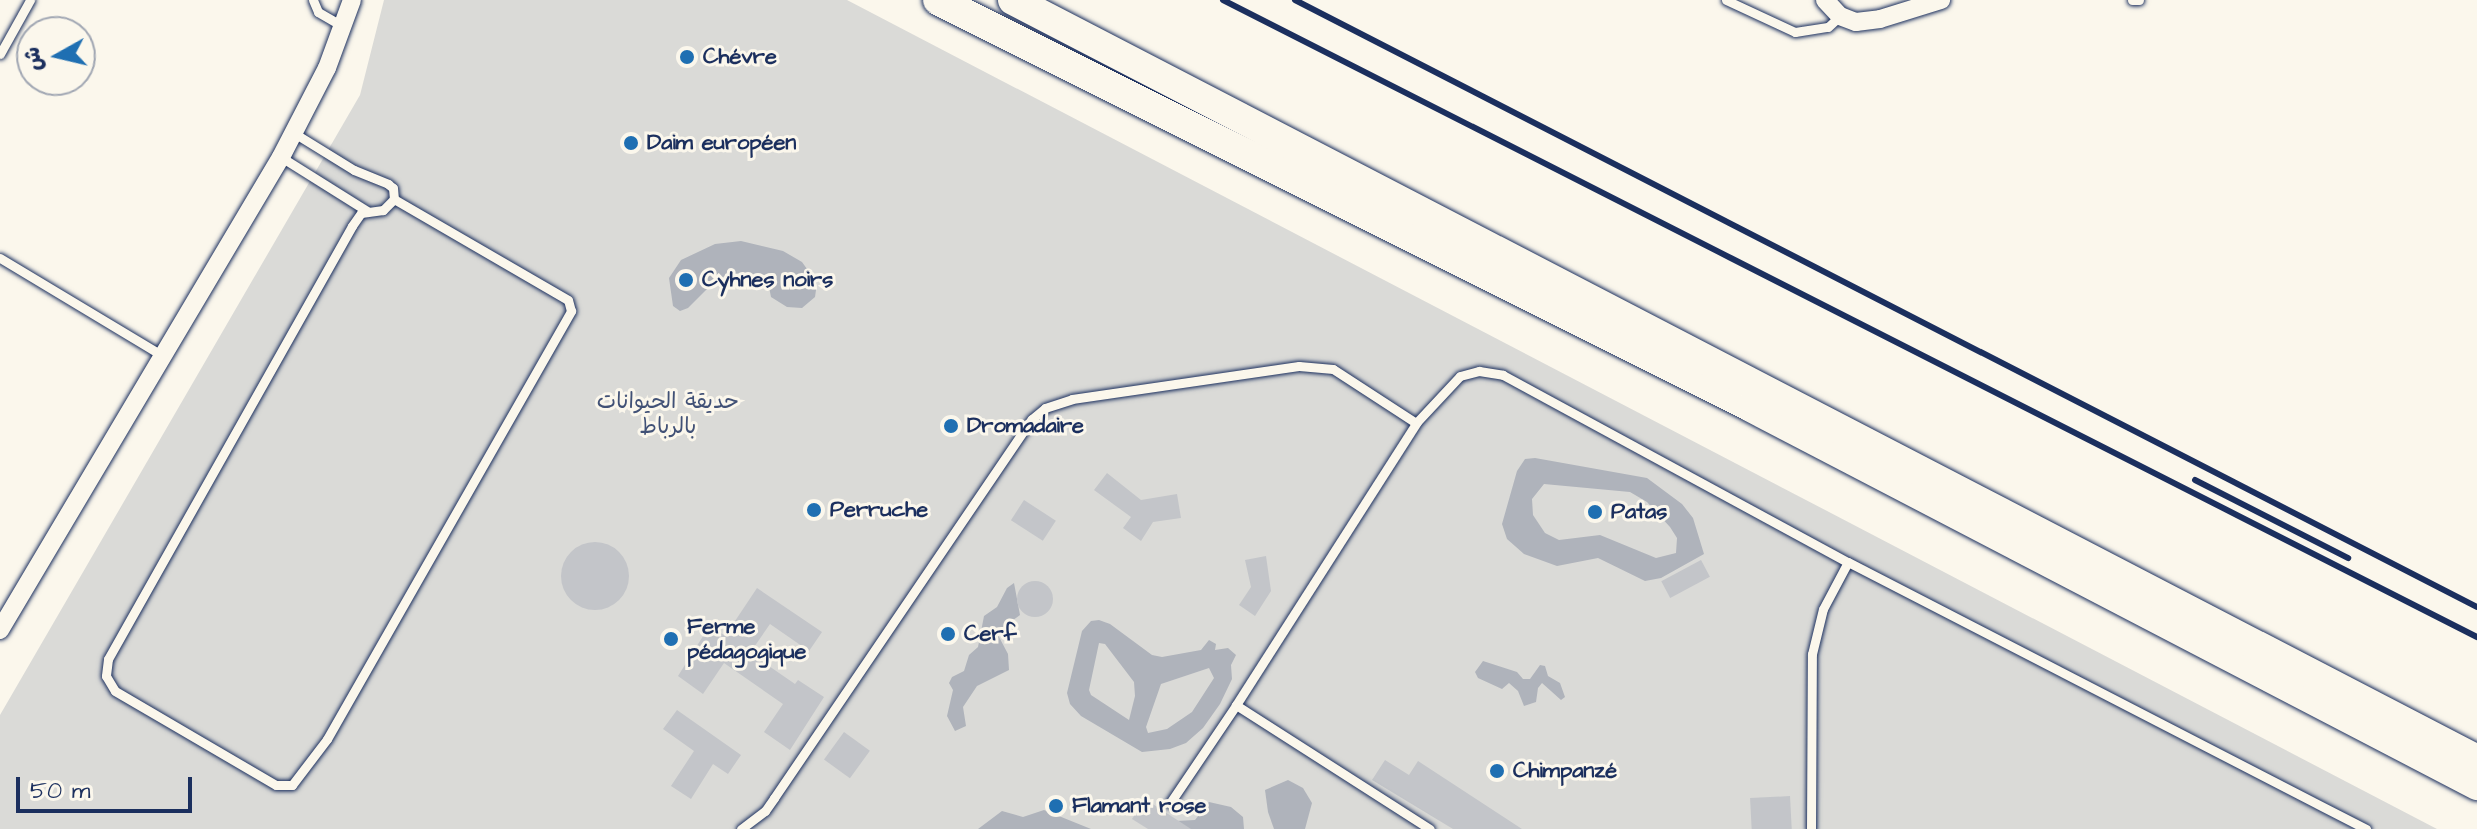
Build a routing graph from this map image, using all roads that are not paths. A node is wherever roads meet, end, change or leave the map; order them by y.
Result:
1 (30, 0) edge
2 (313, 0) edge
3 (352, 0) edge
4 (938, 0) edge
5 (1013, 0) edge
6 (1726, 0) edge
7 (1825, 0) edge
8 (1941, 0) edge
9 (2132, 0) edge
10 (2139, 0) edge
11 (1840, 16) junction
12 (344, 27) junction
13 (0, 54) edge
14 (294, 133) junction
15 (281, 157) junction
16 (393, 194) junction
17 (362, 214) junction
18 (0, 258) edge
19 (163, 356) junction
20 (1416, 423) junction
21 (1848, 562) junction
22 (0, 630) edge
23 (1236, 705) junction
24 (2477, 760) edge
25 (2477, 785) edge
26 (1170, 803) dead end
27 (1428, 828) edge
28 (741, 829) edge
29 (1811, 829) edge
30 (2366, 829) edge

1 - 13 lane
2 - 12 lane
3 - 12 street
4 - 25 highway
5 - 24 highway
6 - 11 lane
7 - 11 street
8 - 11 street
9 - 10 lane
12 - 14 street
14 - 15 street
14 - 16 lane
15 - 17 lane
15 - 19 street
16 - 17 lane
16 - 17 lane
18 - 19 lane
19 - 22 street
20 - 21 lane
20 - 23 lane
20 - 28 lane
21 - 29 lane
21 - 30 lane
23 - 26 lane
23 - 27 lane

